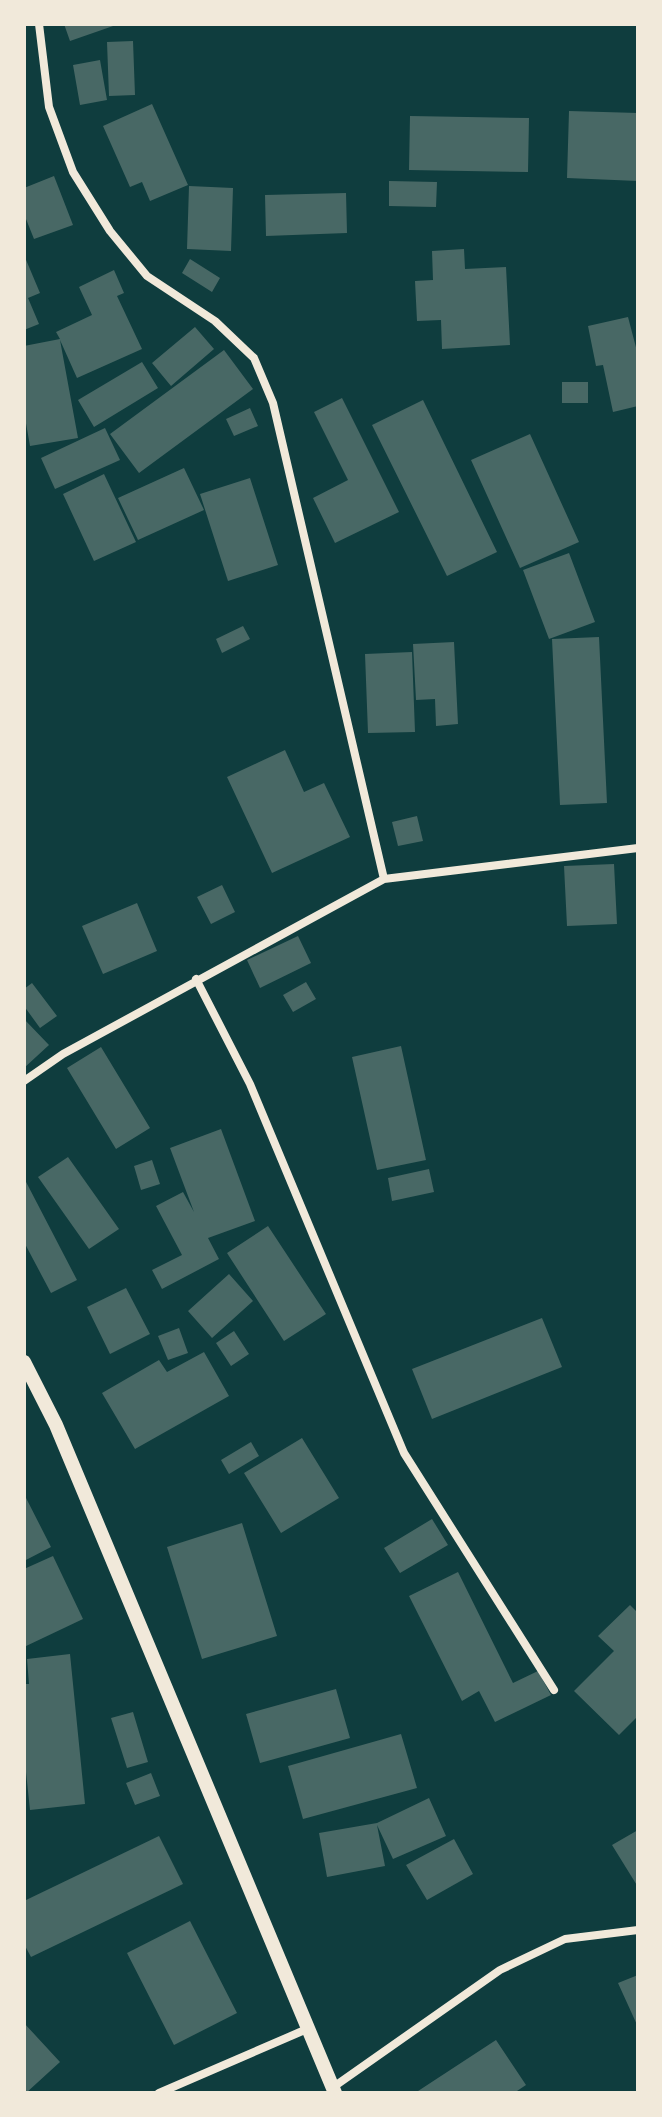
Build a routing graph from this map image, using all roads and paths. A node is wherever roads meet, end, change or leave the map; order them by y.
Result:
1 (39, 24) edge
2 (638, 848) edge
3 (384, 879) junction
4 (196, 979) junction
5 (24, 1081) edge
6 (24, 1362) edge
7 (554, 1690) dead end
8 (638, 1930) edge
9 (307, 2029) junction
10 (334, 2090) edge
11 (159, 2093) edge

1 - 3 street
2 - 3 street
3 - 4 street
4 - 5 street
4 - 7 street
6 - 9 street
8 - 10 street
9 - 10 street
9 - 11 street

